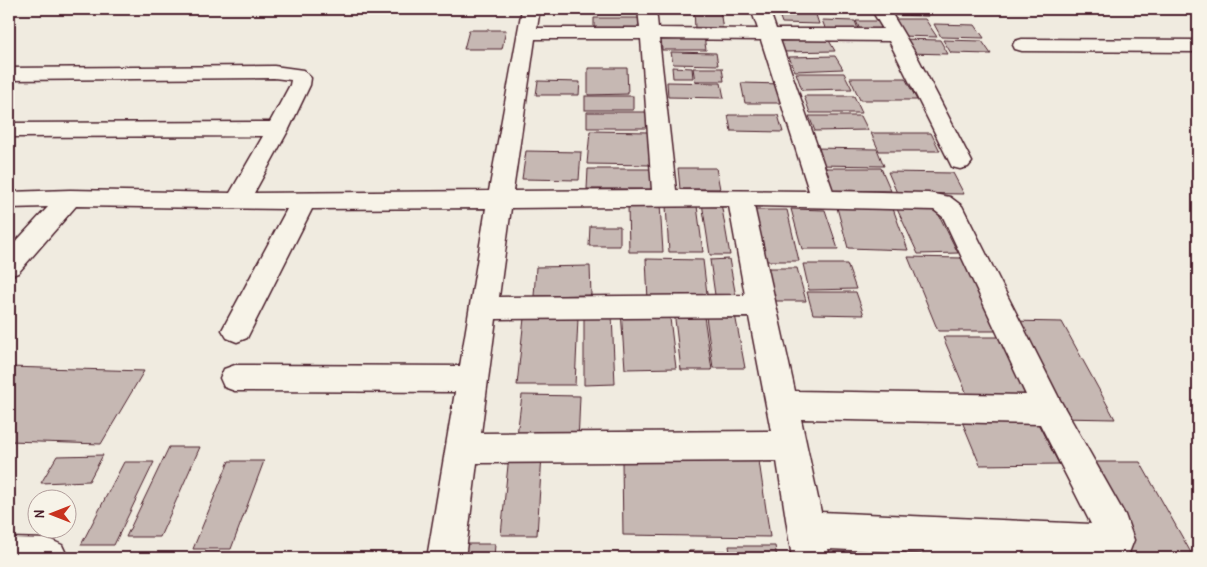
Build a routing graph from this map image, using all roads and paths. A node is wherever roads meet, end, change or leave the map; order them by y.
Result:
1 (647, 9) edge
2 (760, 9) edge
3 (880, 9) edge
4 (530, 21) edge
5 (650, 33) junction
6 (768, 34) junction
7 (895, 35) junction
8 (1022, 45) dead end
9 (1198, 46) edge
10 (9, 74) edge
11 (278, 129) junction
12 (9, 130) edge
13 (960, 162) dead end
14 (70, 198) junction
15 (665, 198) junction
16 (740, 198) junction
17 (500, 199) junction
18 (824, 199) junction
19 (9, 200) edge
20 (304, 200) junction
21 (236, 201) junction
22 (9, 266) edge
23 (761, 306) junction
24 (484, 308) junction
25 (236, 330) dead end
26 (235, 378) dead end
27 (473, 379) junction
28 (783, 406) junction
29 (1049, 410) junction
30 (791, 446) junction
31 (463, 448) junction
32 (809, 544) edge
33 (9, 557) edge
34 (49, 558) edge
35 (446, 558) edge

1 - 5 street
2 - 6 street
3 - 7 street
4 - 5 street
4 - 17 street
5 - 6 street
5 - 15 street
6 - 7 street
6 - 18 street
7 - 13 street
8 - 9 street
10 - 11 street
11 - 12 street
11 - 21 street
14 - 19 street
14 - 21 street
14 - 22 street
15 - 16 street
15 - 17 street
16 - 18 street
16 - 23 street
17 - 20 street
17 - 24 street
18 - 29 street
20 - 21 street
20 - 25 street
23 - 24 street
23 - 28 street
24 - 27 street
26 - 27 street
27 - 31 street
28 - 29 street
28 - 30 street
29 - 32 street
30 - 31 street
30 - 32 street
31 - 35 street
33 - 34 street

